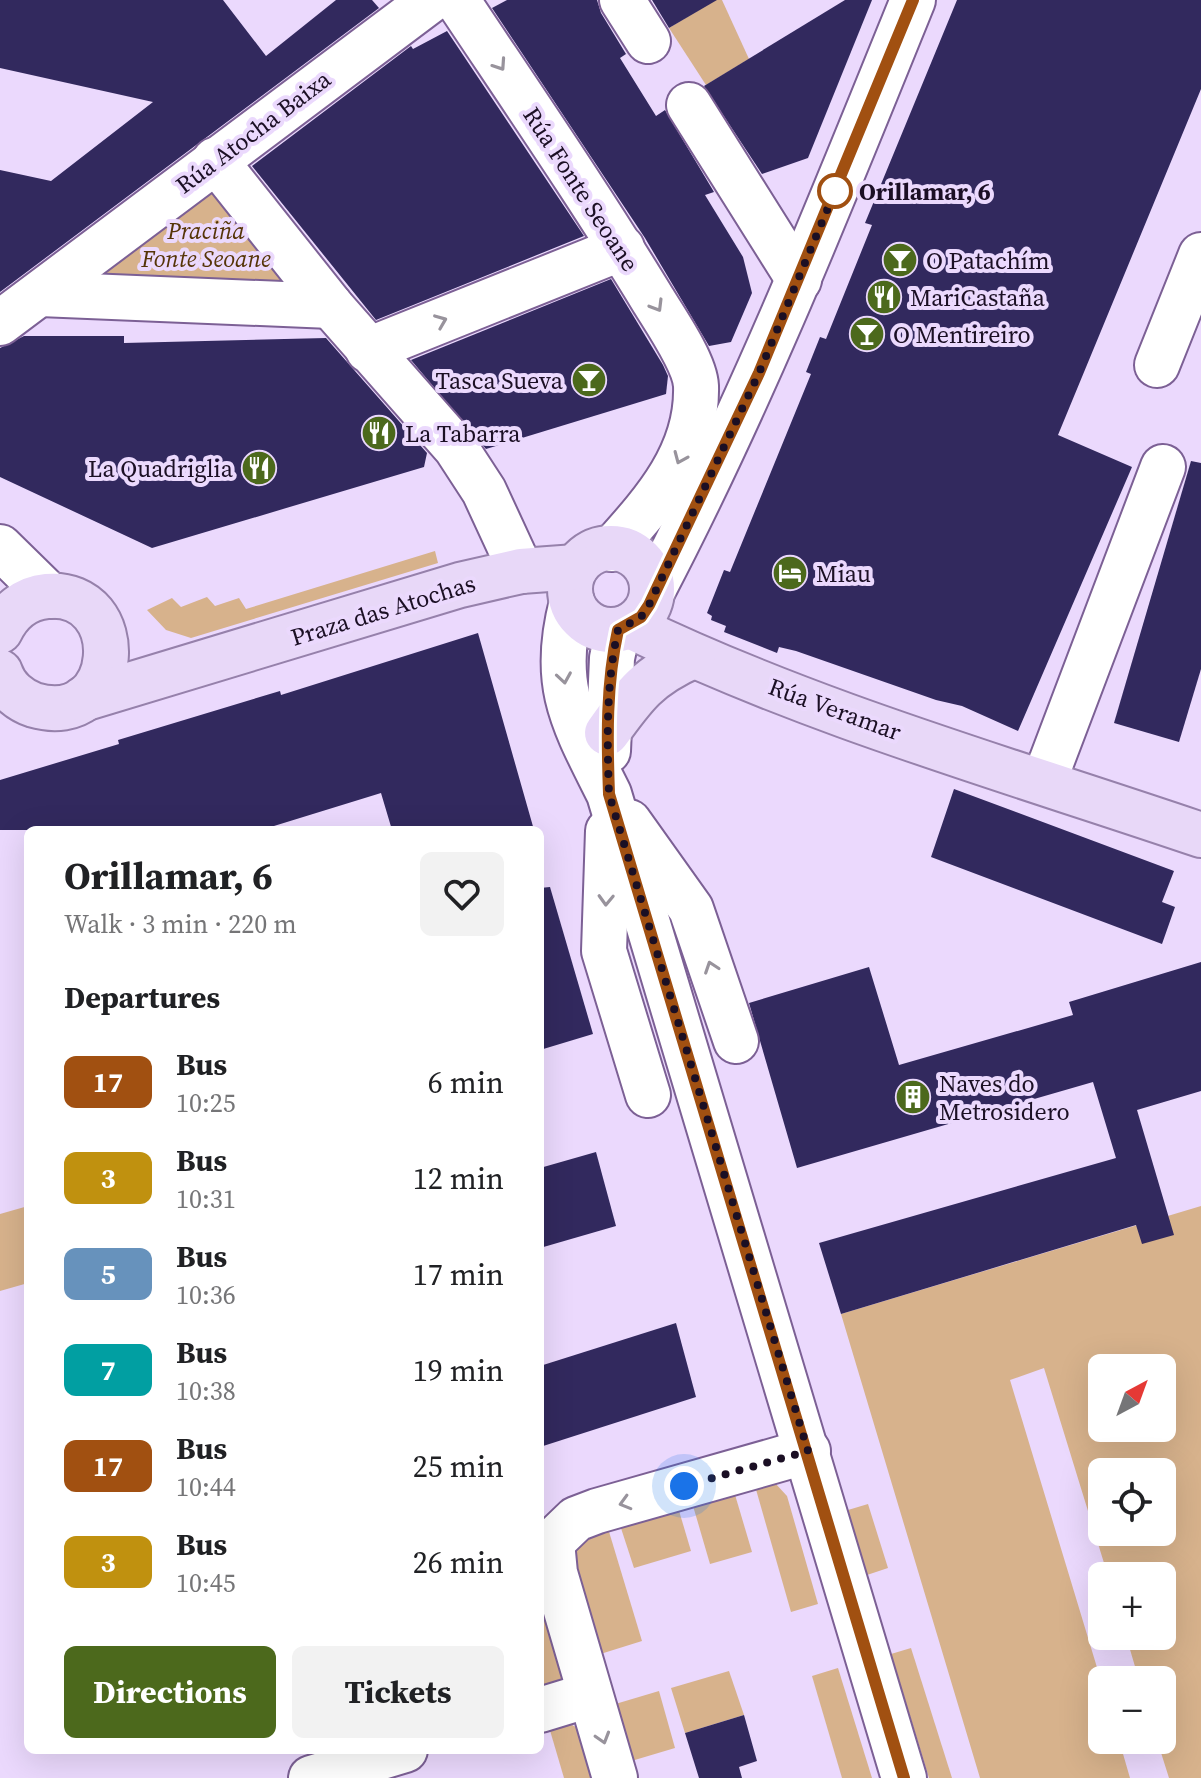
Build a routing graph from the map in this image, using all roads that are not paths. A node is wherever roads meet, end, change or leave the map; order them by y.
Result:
1 (431, 0) edge
2 (457, 0) edge
3 (622, 0) edge
4 (913, 0) edge
5 (648, 41) dead end
6 (689, 105) dead end
7 (215, 160) junction
8 (622, 248) junction
9 (1201, 255) edge
10 (799, 280) junction
11 (40, 294) junction
12 (331, 306) junction
13 (0, 323) edge
14 (368, 350) junction
15 (1157, 365) dead end
16 (1163, 467) dead end
17 (0, 547) edge
18 (521, 571) junction
19 (587, 573) junction
20 (70, 603) junction
21 (633, 616) junction
22 (0, 631) edge
23 (693, 656) junction
24 (192, 667) junction
25 (0, 672) edge
26 (72, 703) junction
27 (0, 726) edge
28 (607, 733) junction
29 (1044, 781) junction
30 (609, 794) junction
31 (1201, 835) edge
32 (736, 1041) dead end
33 (648, 1095) dead end
34 (808, 1451) junction
35 (589, 1695) junction
36 (544, 1709) edge
37 (392, 1754) edge
38 (311, 1778) edge
39 (615, 1778) edge
40 (904, 1778) edge

1 - 7 street, Rúa Atocha Baixa
2 -> 8 street, Rúa Fonte Seoane
3 - 5 street
4 - 10 street
6 - 10 street
7 - 11 street, Rúa Atocha Baixa
7 - 12 street
14 -> 8 street
8 -> 19 street, Rúa Fonte Seoane
9 - 15 street
10 - 21 street
11 - 12 street
11 - 13 street, Rúa Atocha Baixa
12 - 14 street
14 - 18 street
16 - 29 street
17 - 20 street
18 - 19 main road, Praza das Atochas
18 - 24 main road, Praza das Atochas
19 - 21 main road
19 - 21 main road
19 -> 30 street
20 - 22 main road
20 - 24 main road
20 - 26 main road
21 - 23 main road, Rúa Veramar
21 - 28 street
23 - 28 main road
23 - 29 main road, Rúa Veramar
24 - 26 main road, Praza das Atochas
25 - 26 main road, Praza das Atochas
26 - 27 main road, Praza das Atochas
28 - 30 street
29 - 31 main road, Rúa Veramar
32 -> 30 street
30 -> 33 street
30 - 34 street
34 -> 35 street
34 - 40 street
35 - 36 street
35 -> 39 street
37 - 38 street

